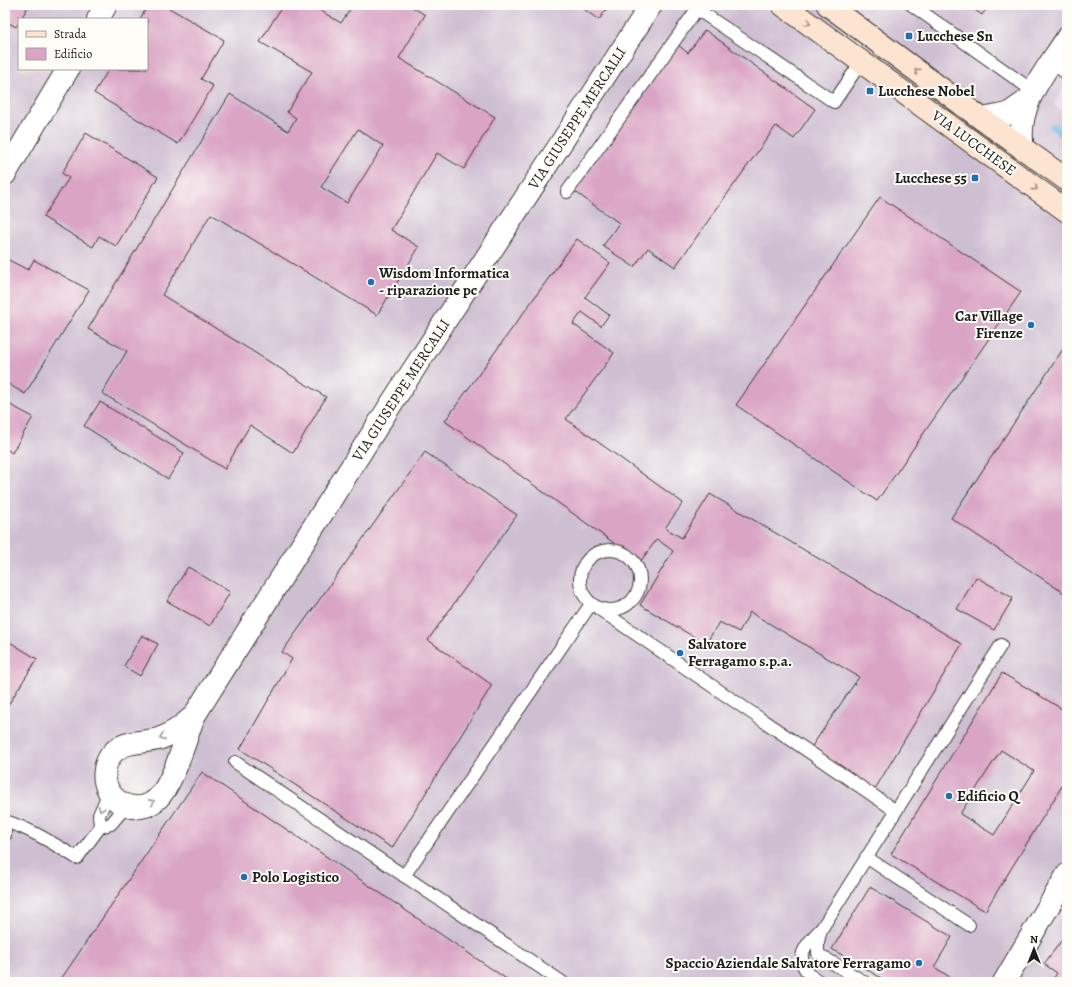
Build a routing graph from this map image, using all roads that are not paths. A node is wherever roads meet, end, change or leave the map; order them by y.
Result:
1 (106, 5) edge
2 (651, 5) edge
3 (783, 5) edge
4 (828, 5) edge
5 (912, 5) edge
6 (99, 18) edge
7 (1067, 38) edge
8 (861, 62) junction
9 (1059, 68) edge
10 (67, 70) edge
11 (1030, 96) junction
12 (982, 119) junction
13 (1023, 149) junction
14 (5, 174) edge
15 (1067, 180) edge
16 (567, 192) dead end
17 (1067, 211) edge
18 (595, 607) junction
19 (1001, 645) dead end
20 (194, 716) junction
21 (234, 762) dead end
22 (108, 792) junction
23 (126, 806) junction
24 (896, 811) junction
25 (5, 821) edge
26 (100, 826) junction
27 (5, 835) edge
28 (866, 857) junction
29 (1067, 875) edge
30 (404, 876) junction
31 (969, 925) dead end
32 (822, 928) junction
33 (562, 982) edge
34 (820, 982) edge
35 (864, 982) edge
36 (1004, 982) edge

1 - 6 street
2 - 20 street, VIA GIUSEPPE MERCALLI
3 -> 8 main road, VIA LUCCHESE
12 -> 4 main road, VIA LUCCHESE
5 - 11 lane
7 - 9 street
8 - 16 lane
8 -> 17 main road, VIA LUCCHESE
9 - 11 street
10 - 14 street
11 - 12 street
11 - 13 street
12 - 13 main road, VIA LUCCHESE
13 - 15 main road, VIA LUCCHESE
18 - 18 lane
18 - 24 lane
18 - 30 lane
19 - 24 lane
20 -> 22 street
23 -> 20 street
21 - 30 lane
22 - 23 street
22 -> 26 lane
23 - 26 lane
24 - 28 lane
25 - 26 lane
25 - 27 lane
28 - 31 lane
28 - 32 lane
29 - 36 street
30 - 33 lane
32 - 34 lane
32 - 35 lane

